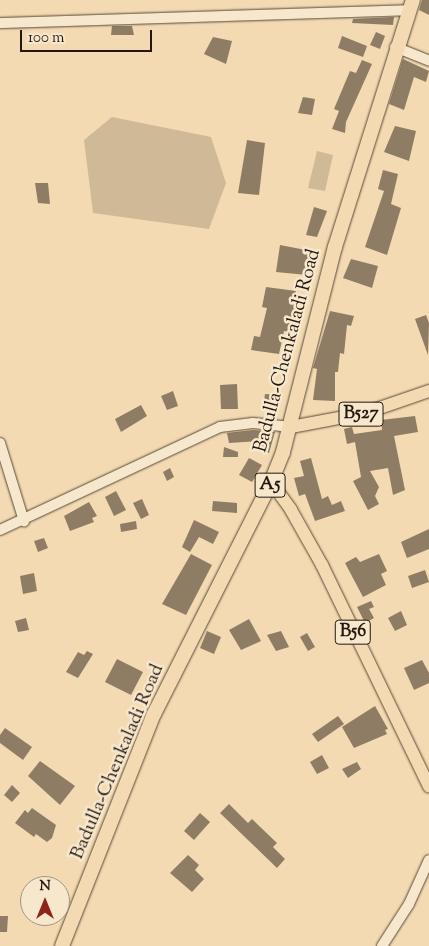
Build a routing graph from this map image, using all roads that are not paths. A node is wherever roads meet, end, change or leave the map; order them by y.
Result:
1 (411, 5) edge
2 (0, 23) edge
3 (395, 47) junction
4 (429, 61) edge
5 (429, 391) edge
6 (291, 427) junction
7 (0, 443) edge
8 (271, 482) junction
9 (24, 520) junction
10 (0, 530) edge
11 (429, 786) edge
12 (429, 860) edge
13 (62, 946) edge
14 (382, 946) edge

1 - 2 street
1 - 3 highway, Badulla-Chenkaladi Road / A5
3 - 4 street
3 - 6 highway, Badulla-Chenkaladi Road / A5
5 - 6 main road, B527
6 - 8 highway, Badulla-Chenkaladi Road / A5
6 - 9 street
7 - 9 street
8 - 11 main road, B56
8 - 13 highway, Badulla-Chenkaladi Road / A5
9 - 10 street
12 - 14 street

